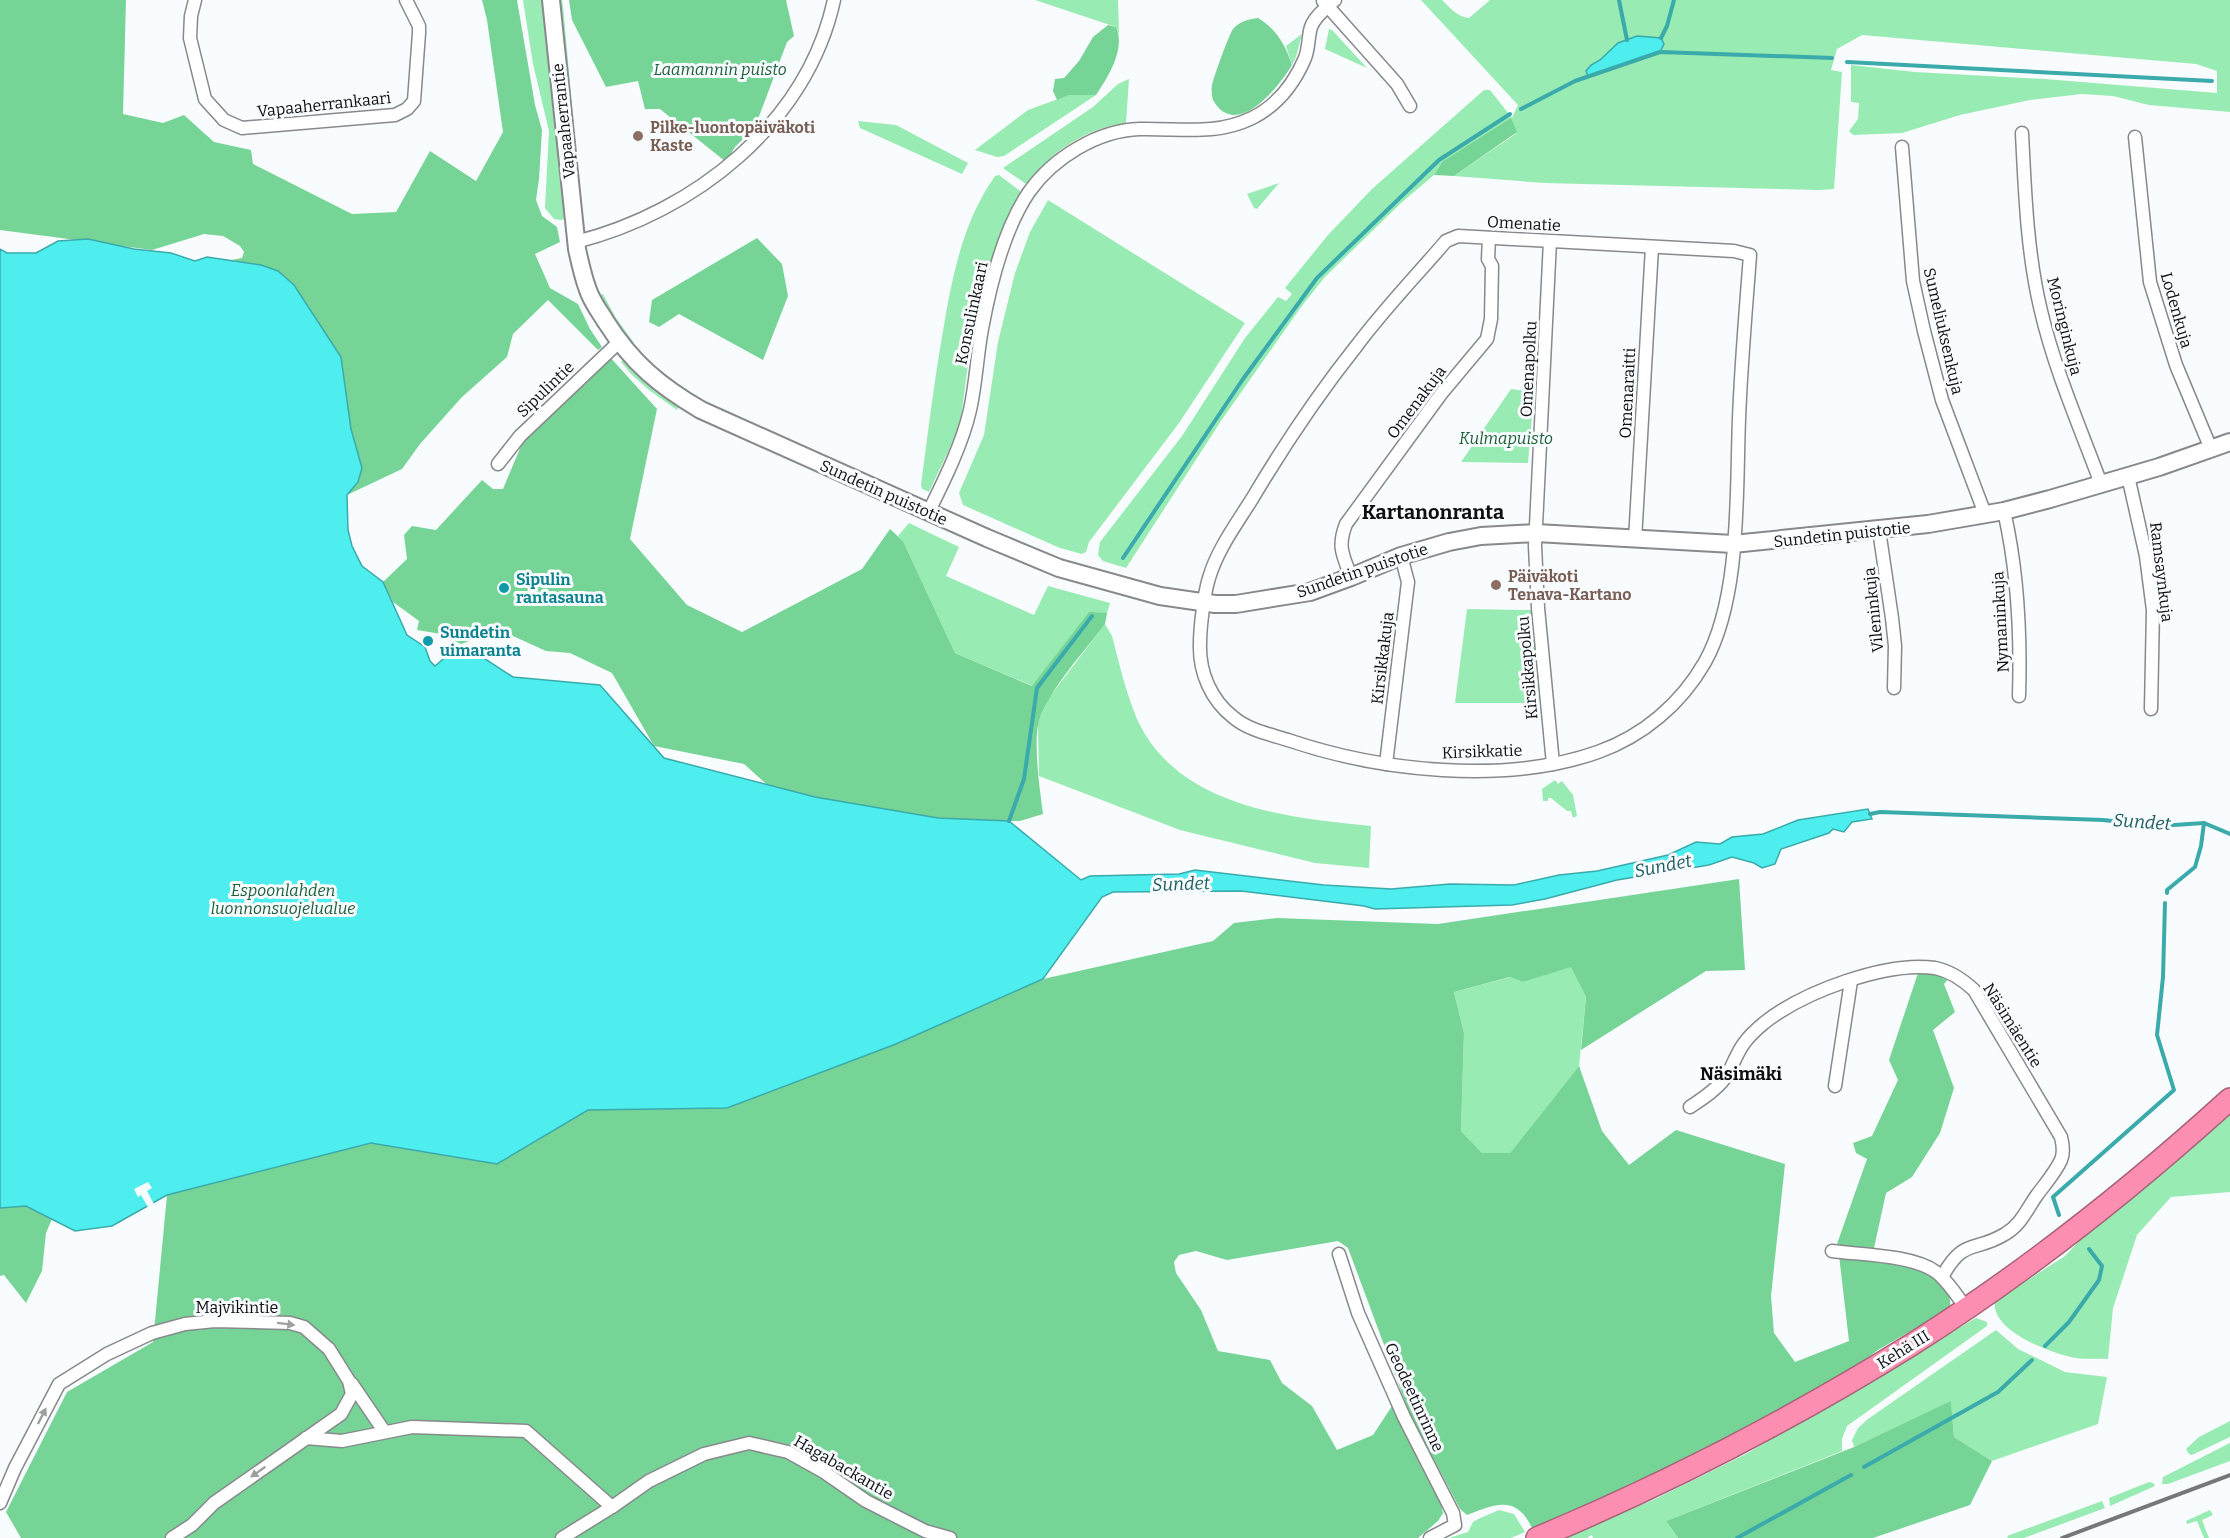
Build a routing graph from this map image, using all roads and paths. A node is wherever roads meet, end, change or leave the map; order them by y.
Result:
1 (195, 0) edge
2 (406, 0) edge
3 (551, 0) edge
4 (834, 0) edge
5 (1329, 2) edge
6 (1410, 105) dead end
7 (2022, 133) dead end
8 (2135, 137) dead end
9 (1902, 147) dead end
10 (1489, 238) junction
11 (1550, 241) junction
12 (576, 242) junction
13 (1652, 247) junction
14 (619, 342) junction
15 (2230, 442) edge
16 (2211, 448) junction
17 (498, 464) dead end
18 (2128, 476) junction
19 (2101, 484) junction
20 (929, 511) junction
21 (2004, 511) junction
22 (1985, 514) junction
23 (1879, 530) junction
24 (1536, 533) junction
25 (1635, 540) junction
26 (1733, 544) junction
27 (1401, 556) junction
28 (1351, 577) junction
29 (1205, 604) junction
30 (1894, 687) dead end
31 (2019, 696) dead end
32 (2151, 709) dead end
33 (1386, 764) junction
34 (1554, 764) junction
35 (1851, 981) junction
36 (1834, 1086) dead end
37 (2230, 1099) edge
38 (1690, 1107) dead end
39 (1832, 1251) dead end
40 (1339, 1254) dead end
41 (1942, 1277) junction
42 (1966, 1308) junction
43 (349, 1381) junction
44 (384, 1431) junction
45 (306, 1438) junction
46 (0, 1503) edge
47 (612, 1507) junction
48 (172, 1538) edge
49 (561, 1538) edge
50 (950, 1538) edge
51 (1430, 1538) edge
52 (1537, 1538) edge

1 - 2 street, Vapaaherrankaari
3 - 12 street, Vapaaherrantie
4 - 12 street
5 - 6 street
5 - 20 street, Konsulinkaari
7 - 19 street, Moringinkuja
8 - 16 street, Lodenkuja
9 - 22 street, Sumeliuksenkuja
10 - 11 street, Omenatie
10 - 28 street, Omenakuja
10 - 29 street, Omenatie
11 - 13 street, Omenatie
11 - 24 street, Omenapolku
12 - 14 street, Sundetin puistotie
13 - 25 street, Omenaraitti
13 - 26 street, Omenatie
14 - 17 street, Sipulintie
14 - 20 street, Sundetin puistotie
15 - 16 street, Sundetin puistotie
16 - 18 street, Sundetin puistotie
18 - 19 street, Sundetin puistotie
18 - 32 street, Ramsaynkuja
19 - 21 street, Sundetin puistotie
20 - 29 street, Sundetin puistotie
21 - 22 street, Sundetin puistotie
21 - 31 street, Nymaninkuja
22 - 23 street, Sundetin puistotie
23 - 26 street, Sundetin puistotie
23 - 30 street, Vileninkuja
24 - 25 street, Sundetin puistotie
24 - 27 street, Sundetin puistotie
24 - 34 street, Kirsikkapolku
25 - 26 street, Sundetin puistotie
26 - 34 street, Kirsikkatie
27 - 28 street, Sundetin puistotie
27 - 33 street, Kirsikkakuja
28 - 29 street, Sundetin puistotie
29 - 33 street, Kirsikkatie
33 - 34 street, Kirsikkatie
35 - 36 street
35 - 38 street, Näsimäentie
35 - 41 street, Näsimäentie
37 - 42 highway, Kehä III
39 - 41 street
40 - 51 street, Geodeetinrinne
41 - 42 street
42 - 52 highway, Kehä III
43 - 44 street, Majvikintie
43 - 45 street
46 -> 43 street, Majvikintie
44 - 45 street
44 - 47 street
45 -> 48 street
47 - 49 street, Hagabackantie
47 - 50 street, Hagabackantie

